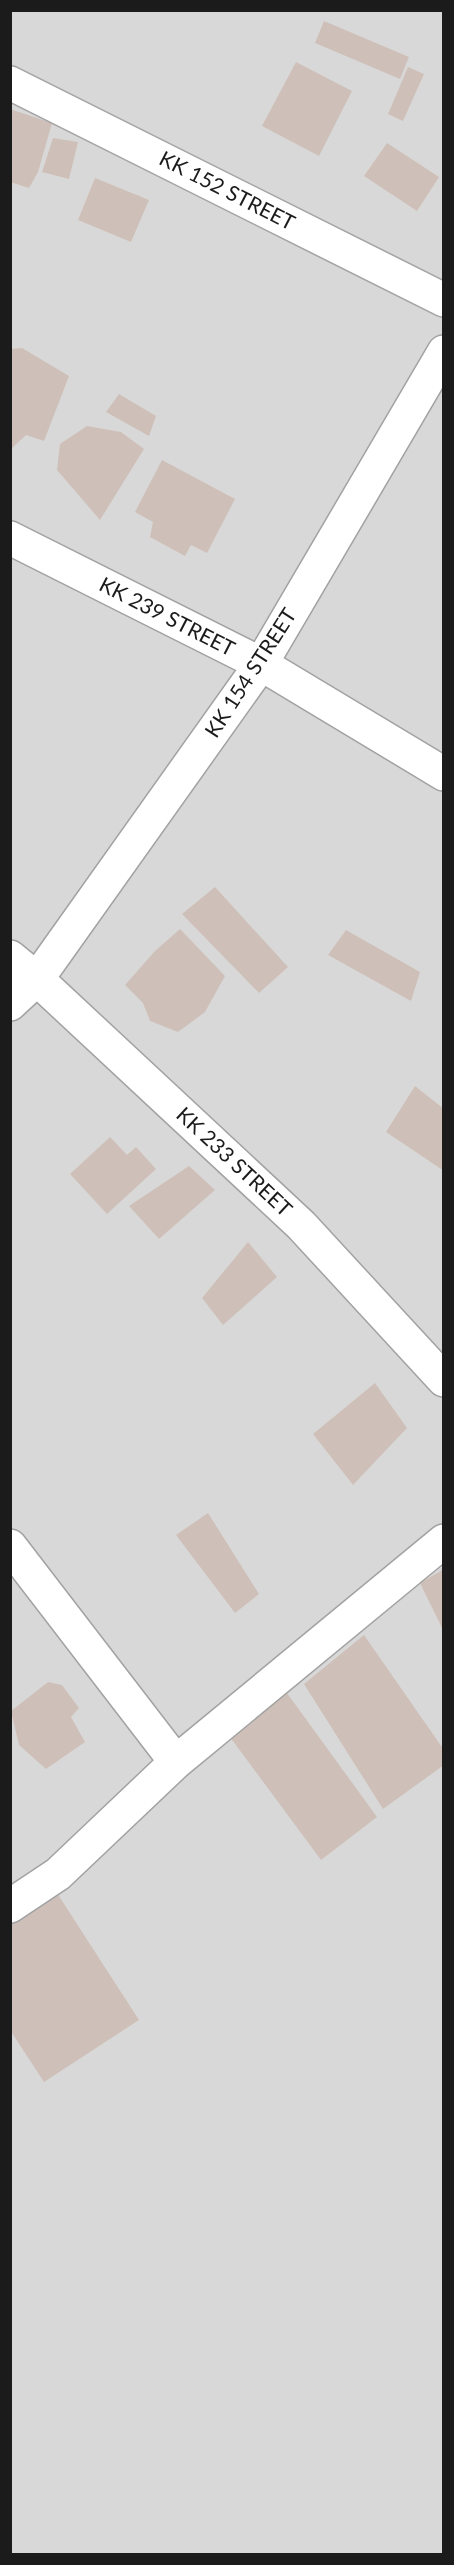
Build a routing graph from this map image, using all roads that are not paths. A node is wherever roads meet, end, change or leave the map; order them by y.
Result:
1 (10, 83) edge
2 (444, 300) edge
3 (444, 352) edge
4 (10, 538) edge
5 (261, 664) junction
6 (444, 774) edge
7 (10, 957) edge
8 (37, 979) junction
9 (10, 1004) edge
10 (444, 1380) edge
11 (444, 1541) edge
12 (10, 1546) edge
13 (176, 1762) junction
14 (10, 1906) edge

1 - 2 street, KK 152 STREET
3 - 5 street, KK 154 STREET
4 - 5 street, KK 239 STREET
5 - 6 street, KK 239 STREET
5 - 8 street, KK 154 STREET
7 - 8 street, KK 233 STREET
8 - 9 street, KK 154 STREET
8 - 10 street, KK 233 STREET
11 - 13 street
12 - 13 street
13 - 14 street

